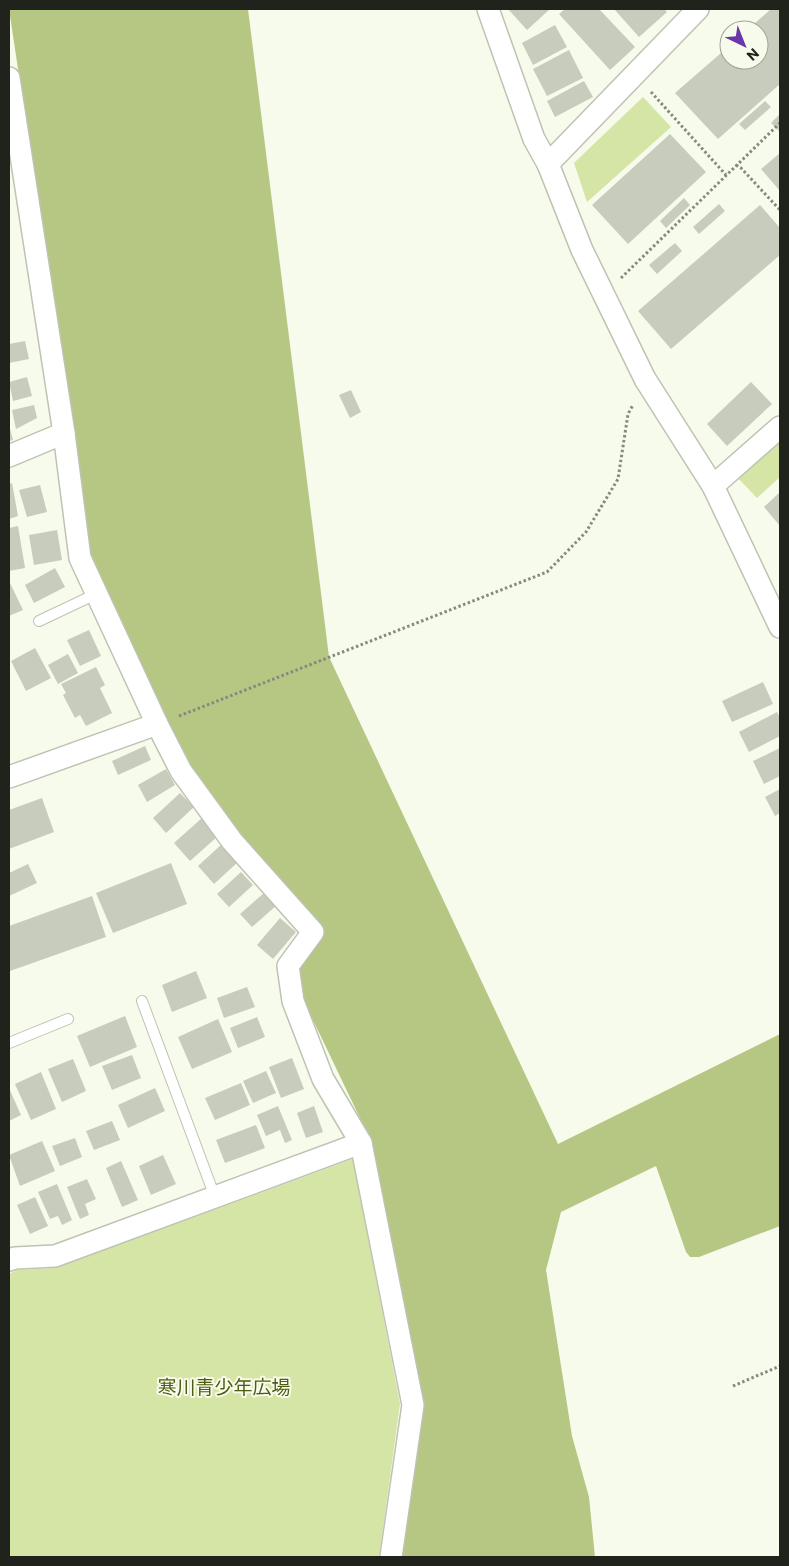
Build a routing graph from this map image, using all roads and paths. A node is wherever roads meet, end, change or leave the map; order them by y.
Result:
1 (488, 9) edge
2 (698, 9) edge
3 (635, 74) junction
4 (9, 78) edge
5 (780, 124) edge
6 (13, 133) edge
7 (548, 164) junction
8 (736, 165) junction
9 (726, 175) junction
10 (780, 210) edge
11 (603, 295) junction
12 (645, 380) junction
13 (780, 428) edge
14 (64, 432) junction
15 (9, 456) edge
16 (713, 486) junction
17 (96, 594) junction
18 (39, 621) dead end
19 (780, 626) edge
20 (157, 724) junction
21 (9, 776) edge
22 (142, 1000) dead end
23 (68, 1020) dead end
24 (9, 1043) edge
25 (361, 1143) junction
26 (214, 1197) junction
27 (11, 1253) edge
28 (780, 1366) edge
29 (734, 1386) dead end
30 (391, 1557) edge

1 - 7 street
2 - 3 street
3 - 7 street
3 - 9 path
4 - 6 street
5 - 8 path
6 - 14 street
7 - 11 street
8 - 9 path
8 - 10 path
9 - 11 path
11 - 12 street
12 - 16 street
12 - 20 path
13 - 16 street
14 - 15 street
14 - 17 street
16 - 19 street
17 - 18 lane
17 - 20 street
20 - 21 street
20 - 25 street
22 - 26 lane
23 - 24 lane
25 - 26 street
25 - 30 street
26 - 27 street
28 - 29 path

